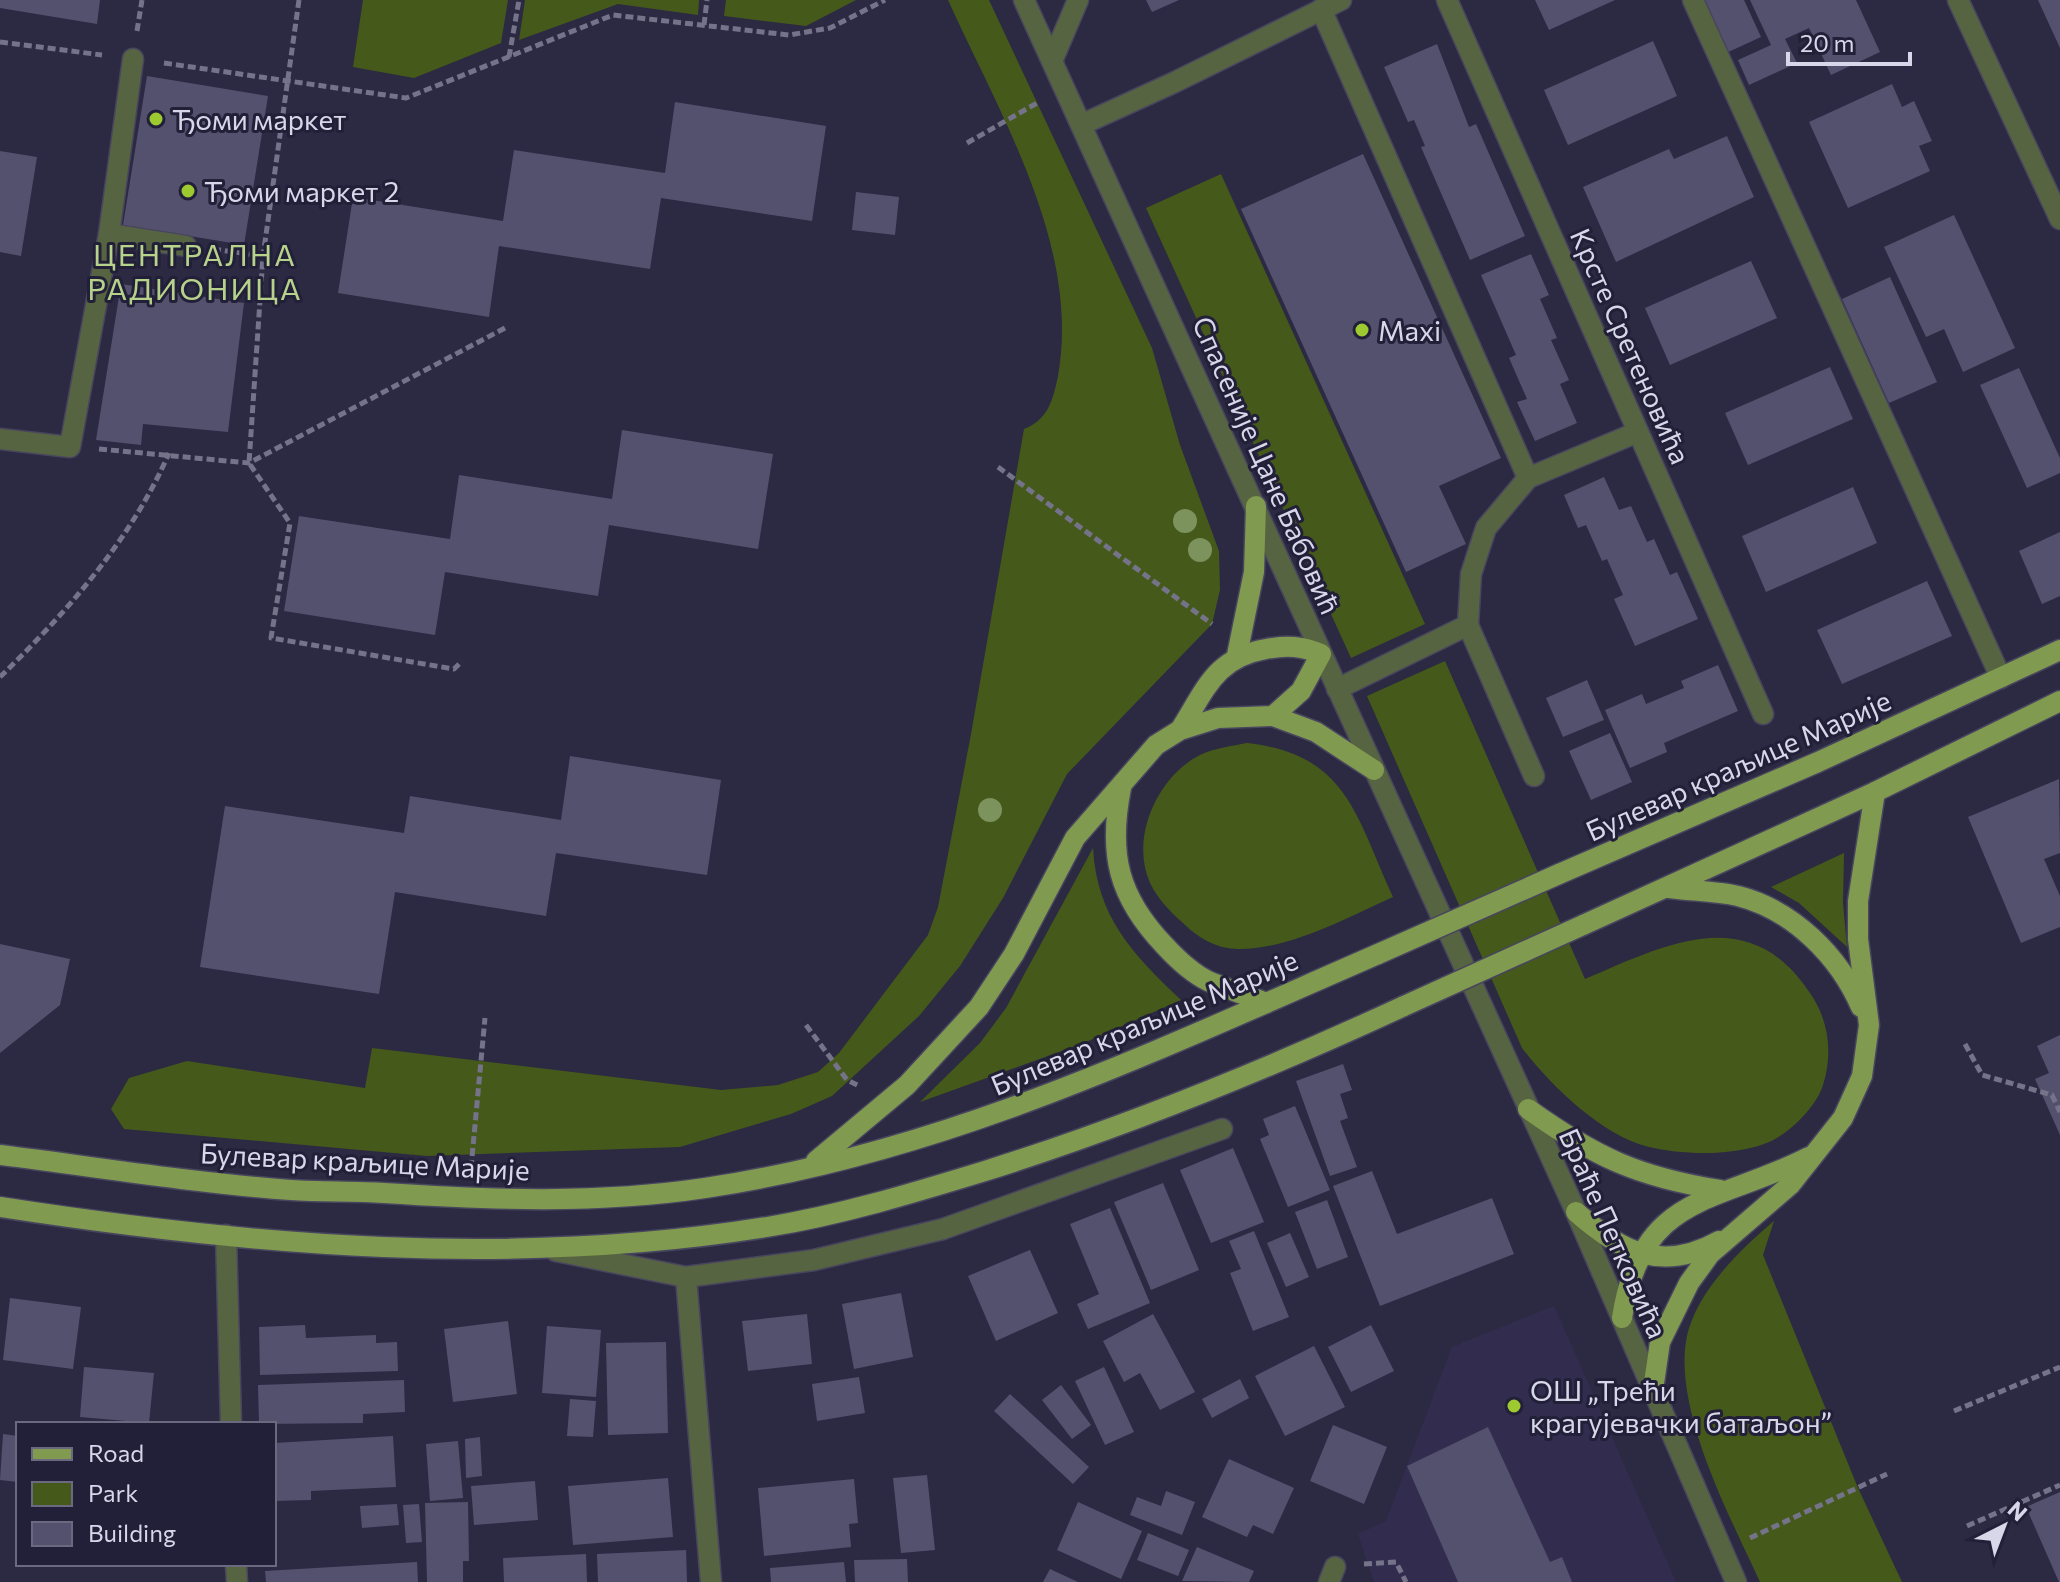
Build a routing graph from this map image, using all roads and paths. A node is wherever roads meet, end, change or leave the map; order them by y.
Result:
1 (299, 0) edge
2 (519, 0) edge
3 (707, 0) edge
4 (885, 0) edge
5 (1024, 0) edge
6 (1078, 0) edge
7 (1341, 0) edge
8 (1447, 0) edge
9 (1693, 0) edge
10 (1958, 0) edge
11 (1321, 9) junction
12 (704, 25) junction
13 (0, 42) edge
14 (509, 57) junction
15 (133, 59) junction
16 (1052, 61) junction
17 (287, 81) junction
18 (1065, 86) junction
19 (1083, 124) junction
20 (967, 143) dead end
21 (2060, 219) edge
22 (109, 234) junction
23 (186, 246) joint
24 (263, 256) junction
25 (505, 328) dead end
26 (1638, 432) junction
27 (0, 439) edge
28 (70, 447) junction
29 (169, 453) junction
30 (249, 463) junction
31 (998, 467) dead end
32 (1528, 478) junction
33 (1256, 506) junction
34 (1212, 624) dead end
35 (1468, 625) junction
36 (2060, 650) edge
37 (1321, 654) junction
38 (1237, 655) junction
39 (462, 661) dead end
40 (0, 677) edge
41 (2001, 678) junction
42 (1337, 689) junction
43 (2060, 701) edge
44 (1763, 714) dead end
45 (1273, 716) junction
46 (1180, 730) junction
47 (1374, 770) junction
48 (1534, 776) dead end
49 (1121, 786) junction
50 (1875, 792) junction
51 (1668, 888) junction
52 (1458, 953) joint
53 (1266, 1003) junction
54 (485, 1018) dead end
55 (806, 1025) dead end
56 (1869, 1025) junction
57 (1965, 1044) dead end
58 (847, 1080) dead end
59 (2058, 1101) edge
60 (1528, 1109) junction
61 (2060, 1112) edge
62 (1222, 1129) dead end
63 (0, 1155) edge
64 (1812, 1155) junction
65 (807, 1168) junction
66 (1720, 1190) junction
67 (468, 1200) junction
68 (0, 1207) edge
69 (1576, 1212) junction
70 (1740, 1229) junction
71 (226, 1235) junction
72 (540, 1248) junction
73 (1639, 1254) junction
74 (686, 1277) junction
75 (1622, 1318) junction
76 (2060, 1367) edge
77 (1653, 1390) junction
78 (1954, 1411) dead end
79 (231, 1422) edge
80 (1887, 1474) dead end
81 (2060, 1485) edge
82 (1967, 1526) dead end
83 (1723, 1551) junction
84 (1396, 1562) dead end
85 (711, 1582) edge
86 (1406, 1582) edge
87 (1736, 1582) edge

1 - 17 path
2 - 14 path
3 - 12 path
4 - 12 path
5 - 16 street, Спасеније Цане Бабовић
6 - 16 street
7 - 11 street
8 - 26 street, Крсте Сретеновића
9 - 41 street
10 - 21 street
11 - 19 street
11 - 32 street
12 - 14 path
13 - 15 path
14 - 17 path
15 - 17 path
15 - 22 street
16 - 18 street, Спасеније Цане Бабовић
17 - 24 path
18 - 19 street, Спасеније Цане Бабовић
18 - 20 path
19 - 33 street, Спасеније Цане Бабовић
22 - 23 street
22 - 28 street
23 - 24 path
24 - 30 path
25 - 30 path
26 - 32 street
26 - 44 street, Крсте Сретеновића
27 - 28 street
28 - 29 path
29 - 30 path
29 - 40 path
30 - 39 path
31 - 34 path
32 - 35 street
33 - 37 street, Спасеније Цане Бабовић
33 - 38 main road
35 - 42 street
35 - 48 street
36 - 41 main road, Булевар краљице Марије
37 - 38 main road
37 - 42 street, Спасеније Цане Бабовић
37 - 45 main road
38 - 46 main road
41 - 53 main road, Булевар краљице Марије, bridge
42 - 47 street, Спасеније Цане Бабовић
43 - 50 main road
45 - 46 main road
45 - 47 main road
46 - 49 main road
47 - 52 street, Спасеније Цане Бабовић
49 - 53 main road
49 - 65 main road
50 - 51 main road
50 - 56 main road
51 - 56 main road
51 - 72 main road, bridge
52 - 60 street, Браће Петковића
53 - 65 main road, Булевар краљице Марије
54 - 67 path
55 - 58 path
56 - 64 main road
57 - 59 path
59 - 61 path
60 - 66 main road
60 - 69 street, Браће Петковића
62 - 74 street
63 - 67 main road, Булевар краљице Марије
64 - 66 main road
64 - 70 main road
65 - 67 main road, Булевар краљице Марије
66 - 73 main road
68 - 71 main road
69 - 73 main road
69 - 75 street, Браће Петковића
70 - 73 main road
70 - 77 main road
71 - 72 main road
71 - 79 street
72 - 74 street
73 - 75 main road
74 - 85 street
75 - 77 street, Браће Петковића
76 - 78 path
77 - 83 street, Браће Петковића
80 - 83 path
81 - 82 path
83 - 87 street, Браће Петковића
84 - 86 path

